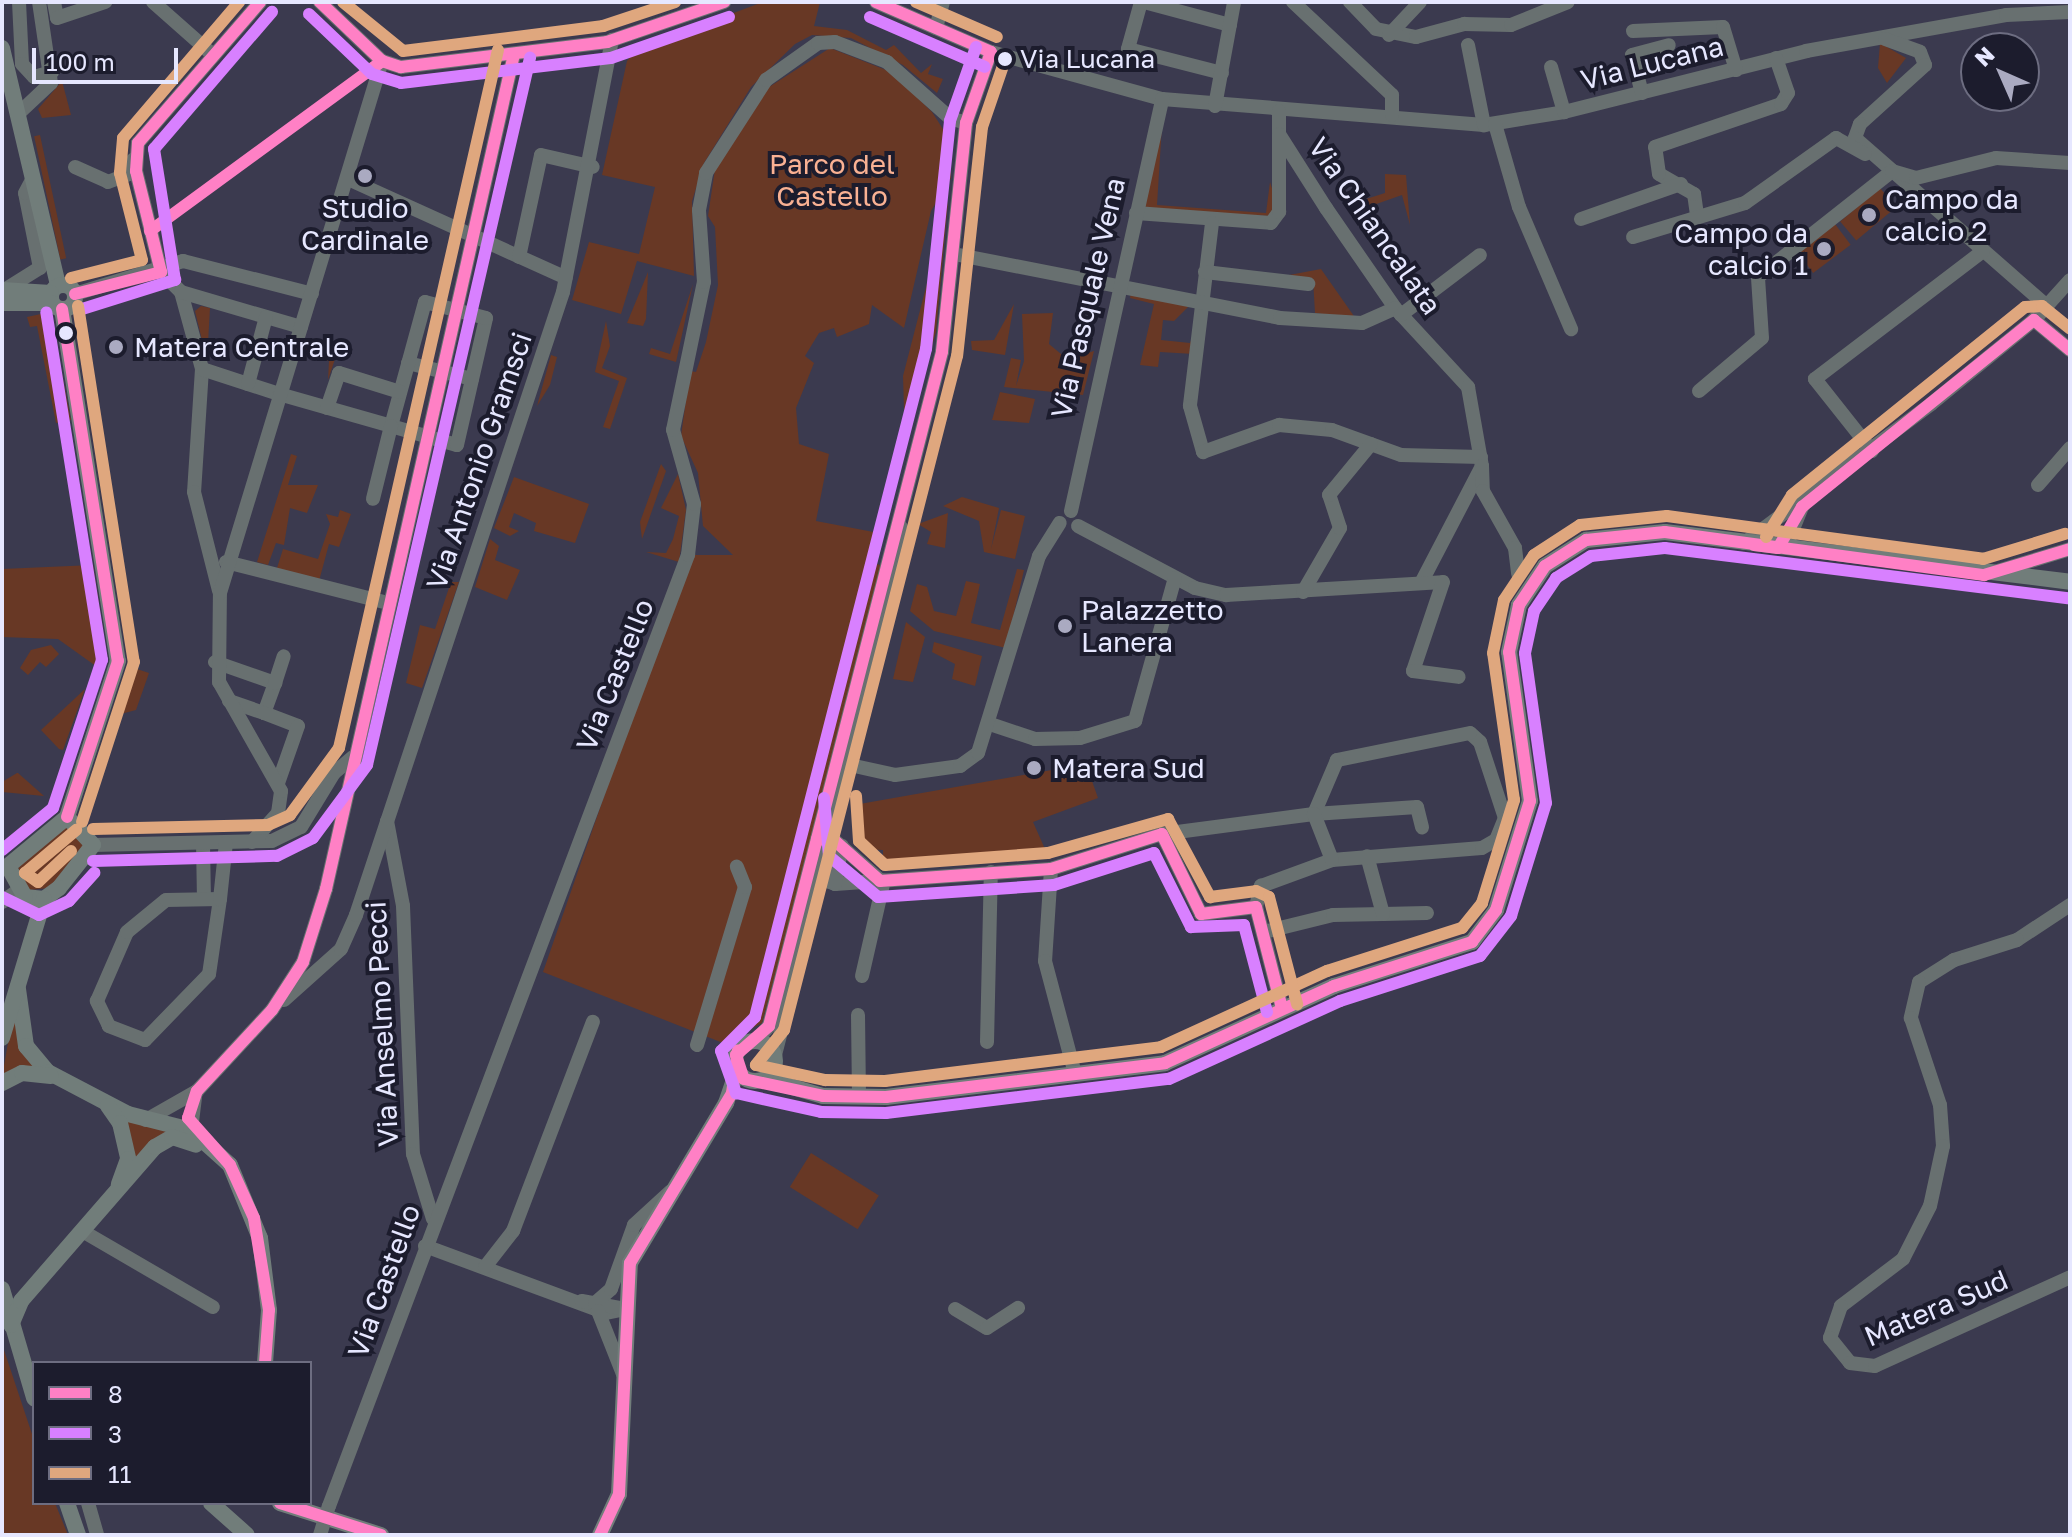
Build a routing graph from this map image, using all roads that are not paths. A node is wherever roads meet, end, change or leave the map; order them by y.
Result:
1 (19, 2) edge
2 (39, 2) edge
3 (54, 2) edge
4 (105, 2) edge
5 (153, 2) edge
6 (320, 2) edge
7 (724, 2) edge
8 (876, 2) edge
9 (943, 2) edge
10 (1142, 2) edge
11 (1234, 2) edge
12 (1293, 2) edge
13 (1350, 2) edge
14 (1420, 2) edge
15 (1568, 2) edge
16 (258, 3) edge
17 (1306, 8) edge
18 (2070, 12) edge
19 (1230, 25) junction
20 (936, 28) junction
21 (1633, 31) dead end
22 (1389, 35) junction
23 (1881, 37) junction
24 (612, 40) junction
25 (1468, 45) dead end
26 (1669, 45) dead end
27 (991, 52) junction
28 (514, 54) junction
29 (213, 55) junction
30 (7, 57) edge
31 (1776, 58) junction
32 (382, 61) junction
33 (1551, 67) dead end
34 (1736, 70) junction
35 (52, 72) junction
36 (1222, 73) junction
37 (1642, 93) junction
38 (1162, 99) junction
39 (1215, 106) junction
40 (1279, 111) junction
41 (1564, 112) junction
42 (18, 114) junction
43 (1392, 115) junction
44 (966, 123) junction
45 (1490, 124) junction
46 (1279, 134) junction
47 (136, 152) junction
48 (1870, 156) junction
49 (2070, 163) edge
50 (75, 167) dead end
51 (593, 167) junction
52 (1892, 171) junction
53 (33, 178) junction
54 (348, 179) junction
55 (1681, 184) junction
56 (1136, 213) junction
57 (1697, 215) junction
58 (1581, 219) dead end
59 (1212, 223) junction
60 (472, 235) junction
61 (1633, 237) dead end
62 (1983, 251) junction
63 (954, 254) junction
64 (1480, 255) dead end
65 (519, 257) junction
66 (161, 272) junction
67 (1205, 272) junction
68 (566, 278) junction
69 (2070, 280) edge
70 (1308, 284) dead end
71 (1122, 285) junction
72 (181, 292) junction
73 (3, 294) edge
74 (75, 294) joint
75 (312, 294) junction
76 (56, 298) junction
77 (1201, 305) junction
78 (2047, 306) junction
79 (454, 310) junction
80 (1398, 312) junction
81 (266, 317) junction
82 (2034, 320) junction
83 (301, 327) junction
84 (1571, 329) dead end
85 (2070, 350) edge
86 (408, 363) junction
87 (202, 369) junction
88 (440, 371) junction
89 (472, 379) junction
90 (248, 384) junction
91 (1699, 391) dead end
92 (400, 392) junction
93 (279, 394) junction
94 (327, 408) junction
95 (391, 426) junction
96 (425, 436) junction
97 (1371, 444) junction
98 (1872, 451) junction
99 (2069, 452) edge
100 (1481, 457) junction
101 (2038, 485) dead end
102 (373, 499) dead end
103 (1802, 507) junction
104 (1071, 511) junction
105 (1060, 523) junction
106 (1777, 524) junction
107 (1078, 526) junction
108 (1796, 529) junction
109 (1742, 544) junction
110 (1778, 548) junction
111 (2070, 549) edge
112 (1810, 554) junction
113 (226, 562) junction
114 (1518, 574) dead end
115 (1984, 575) junction
116 (1175, 578) junction
117 (2070, 582) edge
118 (1421, 583) junction
119 (1303, 592) junction
120 (220, 593) junction
121 (388, 603) junction
122 (284, 656) dead end
123 (215, 662) junction
124 (1459, 677) dead end
125 (275, 683) junction
126 (229, 701) junction
127 (264, 713) junction
128 (993, 725) junction
129 (353, 757) junction
130 (843, 763) junction
131 (278, 783) junction
132 (838, 806) junction
133 (1314, 814) junction
134 (67, 817) junction
135 (387, 821) junction
136 (1422, 827) dead end
137 (1162, 834) junction
138 (823, 839) junction
139 (252, 842) junction
140 (203, 843) junction
141 (226, 843) junction
142 (93, 845) junction
143 (843, 849) junction
144 (1367, 856) junction
145 (1332, 860) junction
146 (5, 867) edge
147 (737, 867) dead end
148 (1051, 869) junction
149 (991, 872) junction
150 (813, 879) junction
151 (882, 880) junction
152 (835, 884) junction
153 (17, 891) junction
154 (44, 899) junction
155 (204, 899) junction
156 (220, 899) junction
157 (2, 902) edge
158 (2070, 905) edge
159 (1256, 907) junction
160 (1427, 913) dead end
161 (1383, 914) junction
162 (313, 930) junction
163 (1264, 932) junction
164 (341, 949) junction
165 (324, 954) junction
166 (303, 962) junction
167 (317, 973) junction
168 (862, 976) dead end
169 (18, 989) junction
170 (1282, 1008) junction
171 (272, 1010) junction
172 (858, 1015) dead end
173 (593, 1022) dead end
174 (2, 1038) edge
175 (756, 1041) junction
176 (987, 1042) dead end
177 (697, 1045) dead end
178 (775, 1058) junction
179 (737, 1071) junction
180 (1075, 1074) junction
181 (760, 1080) junction
182 (64, 1081) junction
183 (2, 1083) edge
184 (804, 1089) junction
185 (197, 1091) junction
186 (859, 1097) junction
187 (106, 1103) junction
188 (145, 1121) junction
189 (191, 1130) junction
190 (690, 1167) junction
191 (241, 1186) junction
192 (671, 1191) junction
193 (108, 1203) junction
194 (432, 1226) junction
195 (84, 1232) junction
196 (425, 1246) junction
197 (449, 1253) junction
198 (485, 1267) junction
199 (2070, 1277) edge
200 (2, 1282) edge
201 (2, 1289) edge
202 (30, 1292) junction
203 (591, 1305) junction
204 (213, 1307) dead end
205 (1018, 1308) dead end
206 (625, 1309) junction
207 (955, 1309) dead end
208 (11, 1325) junction
209 (266, 1341) junction
210 (251, 1361) edge
211 (265, 1361) edge
212 (623, 1374) junction
213 (32, 1392) edge
214 (68, 1505) edge
215 (89, 1505) edge
216 (213, 1505) edge
217 (286, 1505) edge
218 (78, 1535) edge
219 (97, 1535) edge
220 (247, 1535) edge
221 (320, 1535) edge
222 (381, 1535) edge
223 (600, 1535) edge

1 - 30 street
2 - 35 street
3 - 4 street
5 - 29 street
6 - 32 street
7 - 24 street
8 - 20 street, Via Lucana
9 - 20 street
10 - 19 street
10 - 36 street
11 - 19 street
12 - 17 street
13 - 22 street
14 - 22 street
15 - 22 street
16 - 29 street
17 - 43 street
18 - 23 street, Via Lucana
19 - 36 street
20 - 27 street, Via Lucana
21 - 34 street
23 - 31 street, Via Lucana
23 - 48 street
24 - 28 street
24 - 51 street, Via Antonio Gramsci
25 - 45 street
26 - 37 street
27 - 38 street, Via Lucana
27 - 44 street
28 - 32 street
28 - 60 street
29 - 47 street
30 - 35 street
30 - 42 main road
31 - 34 street, Via Lucana
31 - 55 street
32 - 54 street
33 - 41 street
34 - 37 street, Via Lucana
35 - 42 street
36 - 39 street
37 - 41 street, Via Lucana
38 - 39 street, Via Lucana
38 - 56 street, Via Pasquale Vena
39 - 40 street, Via Lucana
40 - 43 street, Via Lucana
40 - 46 street, Via Chiancalata
41 - 45 street, Via Lucana
42 - 53 main road
43 - 45 street, Via Lucana
44 - 63 street
44 - 194 street, Via Castello
45 - 84 street
46 - 59 street
46 - 80 street, Via Chiancalata
47 - 50 street
47 - 66 street
48 - 52 street
48 - 57 street
49 - 52 street
51 - 65 street
51 - 68 street, Via Antonio Gramsci
52 - 62 street
52 - 91 street
53 - 73 street
53 - 76 main road
54 - 60 street
54 - 75 street
55 - 57 street
55 - 58 street
56 - 59 street
56 - 71 street, Via Pasquale Vena
57 - 61 street
59 - 67 street
60 - 65 street
60 - 79 street
62 - 78 street
62 - 98 street
63 - 71 street
63 - 130 street
64 - 80 street
65 - 68 street
66 - 72 street
66 - 74 street
66 - 75 street
67 - 70 street
67 - 77 street
68 - 135 street, Via Antonio Gramsci
69 - 78 street
71 - 77 street
71 - 104 street, Via Pasquale Vena
72 - 81 street
72 - 87 street
73 - 76 main road
74 - 76 main road
75 - 83 street
76 - 134 main road
77 - 80 street
77 - 97 street
78 - 82 street
79 - 86 street
79 - 88 street
79 - 89 street
80 - 100 street, Via Chiancalata
81 - 83 street
81 - 90 street
82 - 85 street
82 - 98 street
83 - 93 street
86 - 88 street
86 - 92 street
87 - 90 street
87 - 120 street
88 - 89 street
88 - 96 street
89 - 96 street
90 - 93 street
92 - 94 street
92 - 95 street
93 - 94 street
93 - 113 street
94 - 95 street
95 - 96 street
95 - 102 street
96 - 121 street
97 - 100 street
97 - 119 street
98 - 103 street
99 - 101 street
100 - 114 street, Via Chiancalata
100 - 118 street
103 - 106 street
103 - 108 street
104 - 105 street
104 - 107 street
105 - 107 street
105 - 128 street
106 - 109 street
106 - 110 street
107 - 116 street
108 - 110 street
108 - 112 street
109 - 110 main road
109 - 170 main road
110 - 112 main road
111 - 115 street
112 - 115 main road
113 - 120 street
113 - 121 street
115 - 117 main road
116 - 119 street
116 - 128 street
118 - 119 street
118 - 124 street
120 - 123 street
121 - 129 street
122 - 125 street
123 - 125 street
123 - 126 street
125 - 127 street
126 - 127 street
126 - 131 street
127 - 131 street
128 - 130 street
129 - 139 street
129 - 162 street
130 - 132 street
130 - 138 street
131 - 139 street
132 - 138 street
132 - 143 street
133 - 136 street
133 - 137 street
133 - 144 street
133 - 145 street
134 - 142 main road
134 - 146 main road
135 - 164 street, Via Antonio Gramsci
135 - 194 street, Via Anselmo Pecci
137 - 148 street
137 - 159 street
138 - 143 street
138 - 150 street
139 - 141 street
140 - 141 street
140 - 142 street
140 - 155 street
141 - 156 street
142 - 154 main road
143 - 151 street
143 - 152 street
144 - 145 street
144 - 161 street
145 - 159 street
146 - 153 main road
147 - 177 street
148 - 149 street
148 - 180 street
149 - 151 street
149 - 176 street
150 - 152 street
150 - 175 street
150 - 178 street
151 - 152 street
151 - 168 street
153 - 154 main road
153 - 157 street
154 - 169 main road
155 - 156 street
155 - 156 street
158 - 199 street, Matera Sud
159 - 163 street
160 - 161 street
161 - 163 street
162 - 165 street
162 - 166 street
163 - 170 street
164 - 165 street
164 - 167 street, Via Antonio Gramsci
165 - 166 street
166 - 167 street
166 - 171 street
167 - 171 street, Via Antonio Gramsci
169 - 174 main road
169 - 182 main road
170 - 180 main road
171 - 185 street
172 - 186 street
173 - 198 street
175 - 178 main road
175 - 179 main road
178 - 181 main road
178 - 184 main road
179 - 181 main road
179 - 190 main road
180 - 186 main road
181 - 184 main road
181 - 190 main road
182 - 183 main road
182 - 187 main road
184 - 186 main road
185 - 188 street
185 - 189 street
187 - 188 main road
187 - 193 main road
188 - 189 main road
189 - 191 main road
190 - 192 main road
191 - 193 main road
191 - 209 main road
192 - 203 street
192 - 206 main road
193 - 195 main road
194 - 196 street, Via Castello
194 - 197 street, Via Anselmo Pecci
195 - 202 main road
195 - 204 street
196 - 197 street
196 - 221 street, Via Castello, bridge
197 - 198 street
198 - 203 street
200 - 202 main road
201 - 208 main road
202 - 208 main road
203 - 206 street
203 - 212 street
205 - 207 street
206 - 212 main road
208 - 213 main road
209 - 210 main road
209 - 211 main road
212 - 223 main road
214 - 218 main road
215 - 219 street
216 - 220 main road
217 - 222 main road

